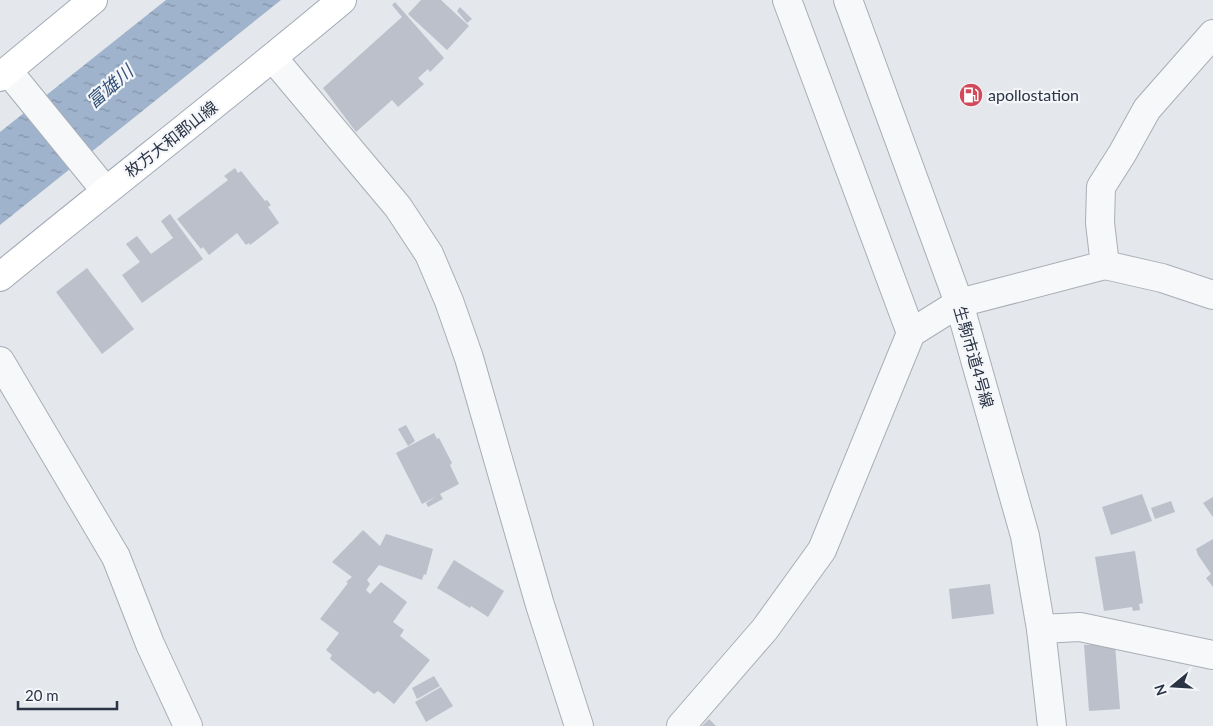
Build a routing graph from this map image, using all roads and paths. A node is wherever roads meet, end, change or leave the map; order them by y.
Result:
1 (93, 0) edge
2 (342, 0) edge
3 (786, 0) edge
4 (848, 0) edge
5 (1213, 34) edge
6 (273, 58) junction
7 (4, 74) edge
8 (105, 190) junction
9 (1105, 265) junction
10 (0, 277) edge
11 (1213, 295) edge
12 (959, 303) junction
13 (911, 333) junction
14 (0, 362) edge
15 (1041, 629) junction
16 (1213, 655) edge
17 (188, 726) edge
18 (579, 726) edge
19 (681, 726) edge
20 (1052, 726) edge

1 - 7 main road
2 - 6 main road, 枚方大和郡山線
3 - 13 street
4 - 12 street, 生駒市道4号線
5 - 9 street
6 - 8 main road, 枚方大和郡山線
6 - 18 street
7 - 8 street
8 - 10 main road, 枚方大和郡山線
9 - 11 street
9 - 12 street
12 - 13 street
12 - 15 street, 生駒市道4号線
13 - 19 street
14 - 17 street
15 - 16 street
15 - 20 street, 生駒市道4号線

